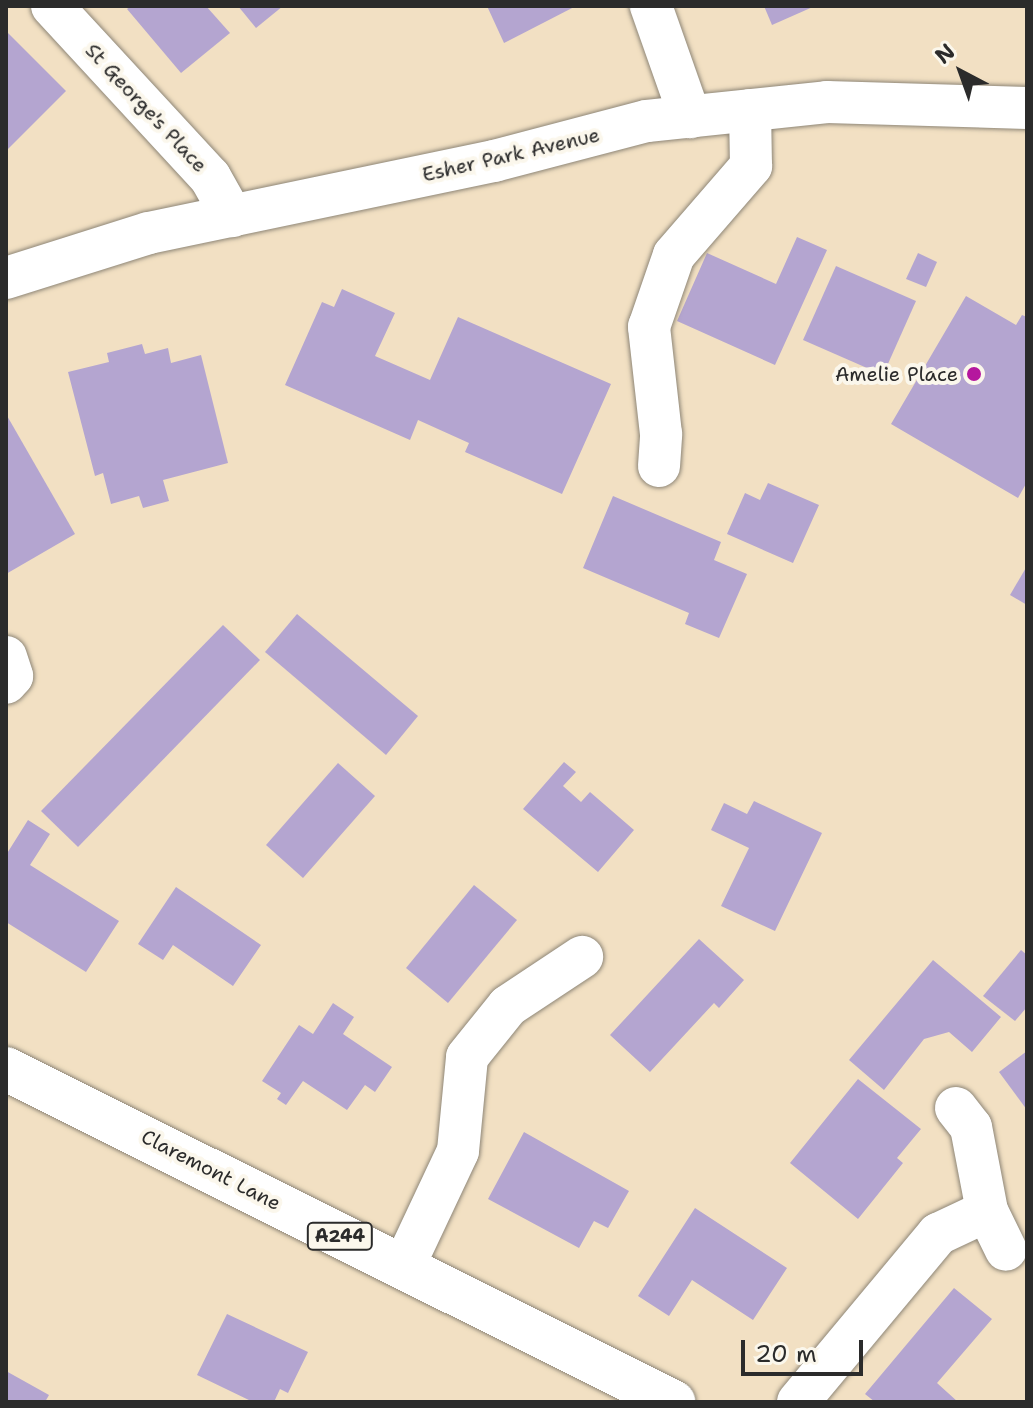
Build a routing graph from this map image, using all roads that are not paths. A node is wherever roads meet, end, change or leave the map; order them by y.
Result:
1 (52, 6) edge
2 (651, 6) edge
3 (1027, 108) edge
4 (750, 110) junction
5 (690, 117) junction
6 (232, 216) junction
7 (6, 278) edge
8 (659, 466) dead end
9 (6, 657) edge
10 (6, 683) edge
11 (582, 957) dead end
12 (6, 1069) edge
13 (956, 1108) dead end
14 (987, 1211) junction
15 (1006, 1250) dead end
16 (403, 1268) junction
17 (673, 1402) edge
18 (798, 1402) edge

1 - 6 street, St George's Place
2 - 5 street
3 - 4 street, Esher Park Avenue
4 - 5 street, Esher Park Avenue
4 - 8 street
5 - 6 street, Esher Park Avenue
6 - 7 street, Esher Park Avenue
9 - 10 street
11 - 16 street
12 - 16 main road, Claremont Lane / A244
13 - 14 street
14 - 15 street
14 - 18 street
16 - 17 main road, Claremont Lane / A244

